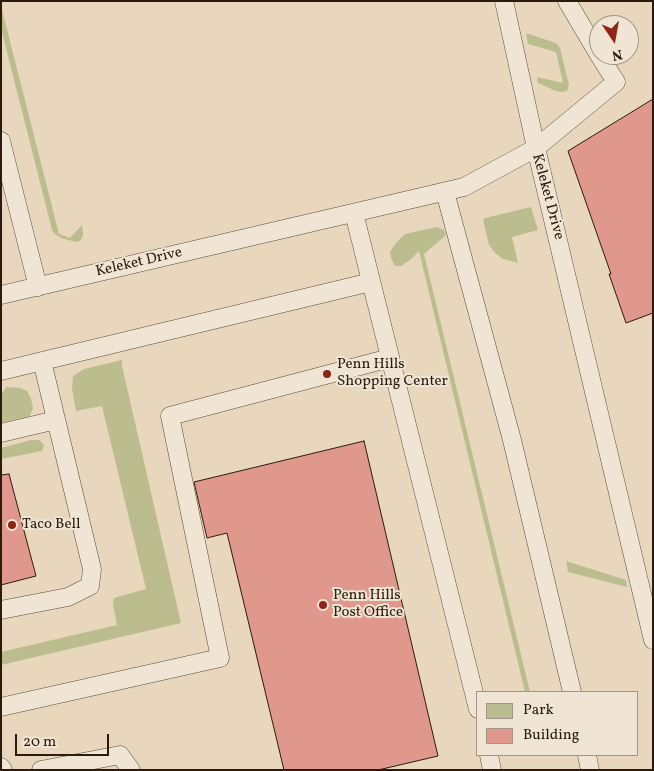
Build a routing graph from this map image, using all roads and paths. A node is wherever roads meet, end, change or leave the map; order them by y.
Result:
1 (504, 1) edge
2 (567, 1) edge
3 (589, 38) edge
4 (605, 65) edge
5 (1, 142) edge
6 (536, 148) junction
7 (445, 192) junction
8 (354, 213) junction
9 (371, 282) junction
10 (38, 287) junction
11 (1, 295) edge
12 (390, 358) junction
13 (42, 361) junction
14 (1, 371) edge
15 (56, 420) junction
16 (1, 433) edge
17 (1, 610) edge
18 (653, 640) edge
19 (572, 691) edge
20 (477, 705) edge
21 (1, 707) edge
22 (489, 756) edge
23 (587, 756) edge
24 (41, 770) edge
25 (131, 770) edge
26 (492, 770) edge
27 (590, 770) edge

1 - 6 lane
2 - 3 lane
4 - 6 lane
5 - 10 lane
6 - 7 lane, Keleket Drive
6 - 18 lane, Keleket Drive
7 - 8 lane, Keleket Drive
7 - 19 lane
8 - 9 lane
8 - 10 lane, Keleket Drive
9 - 12 lane
9 - 13 lane
10 - 11 lane, Keleket Drive
12 - 20 lane
12 - 21 lane
13 - 14 lane
13 - 15 lane
15 - 16 lane
15 - 17 lane
22 - 26 lane
23 - 27 lane
24 - 25 lane

